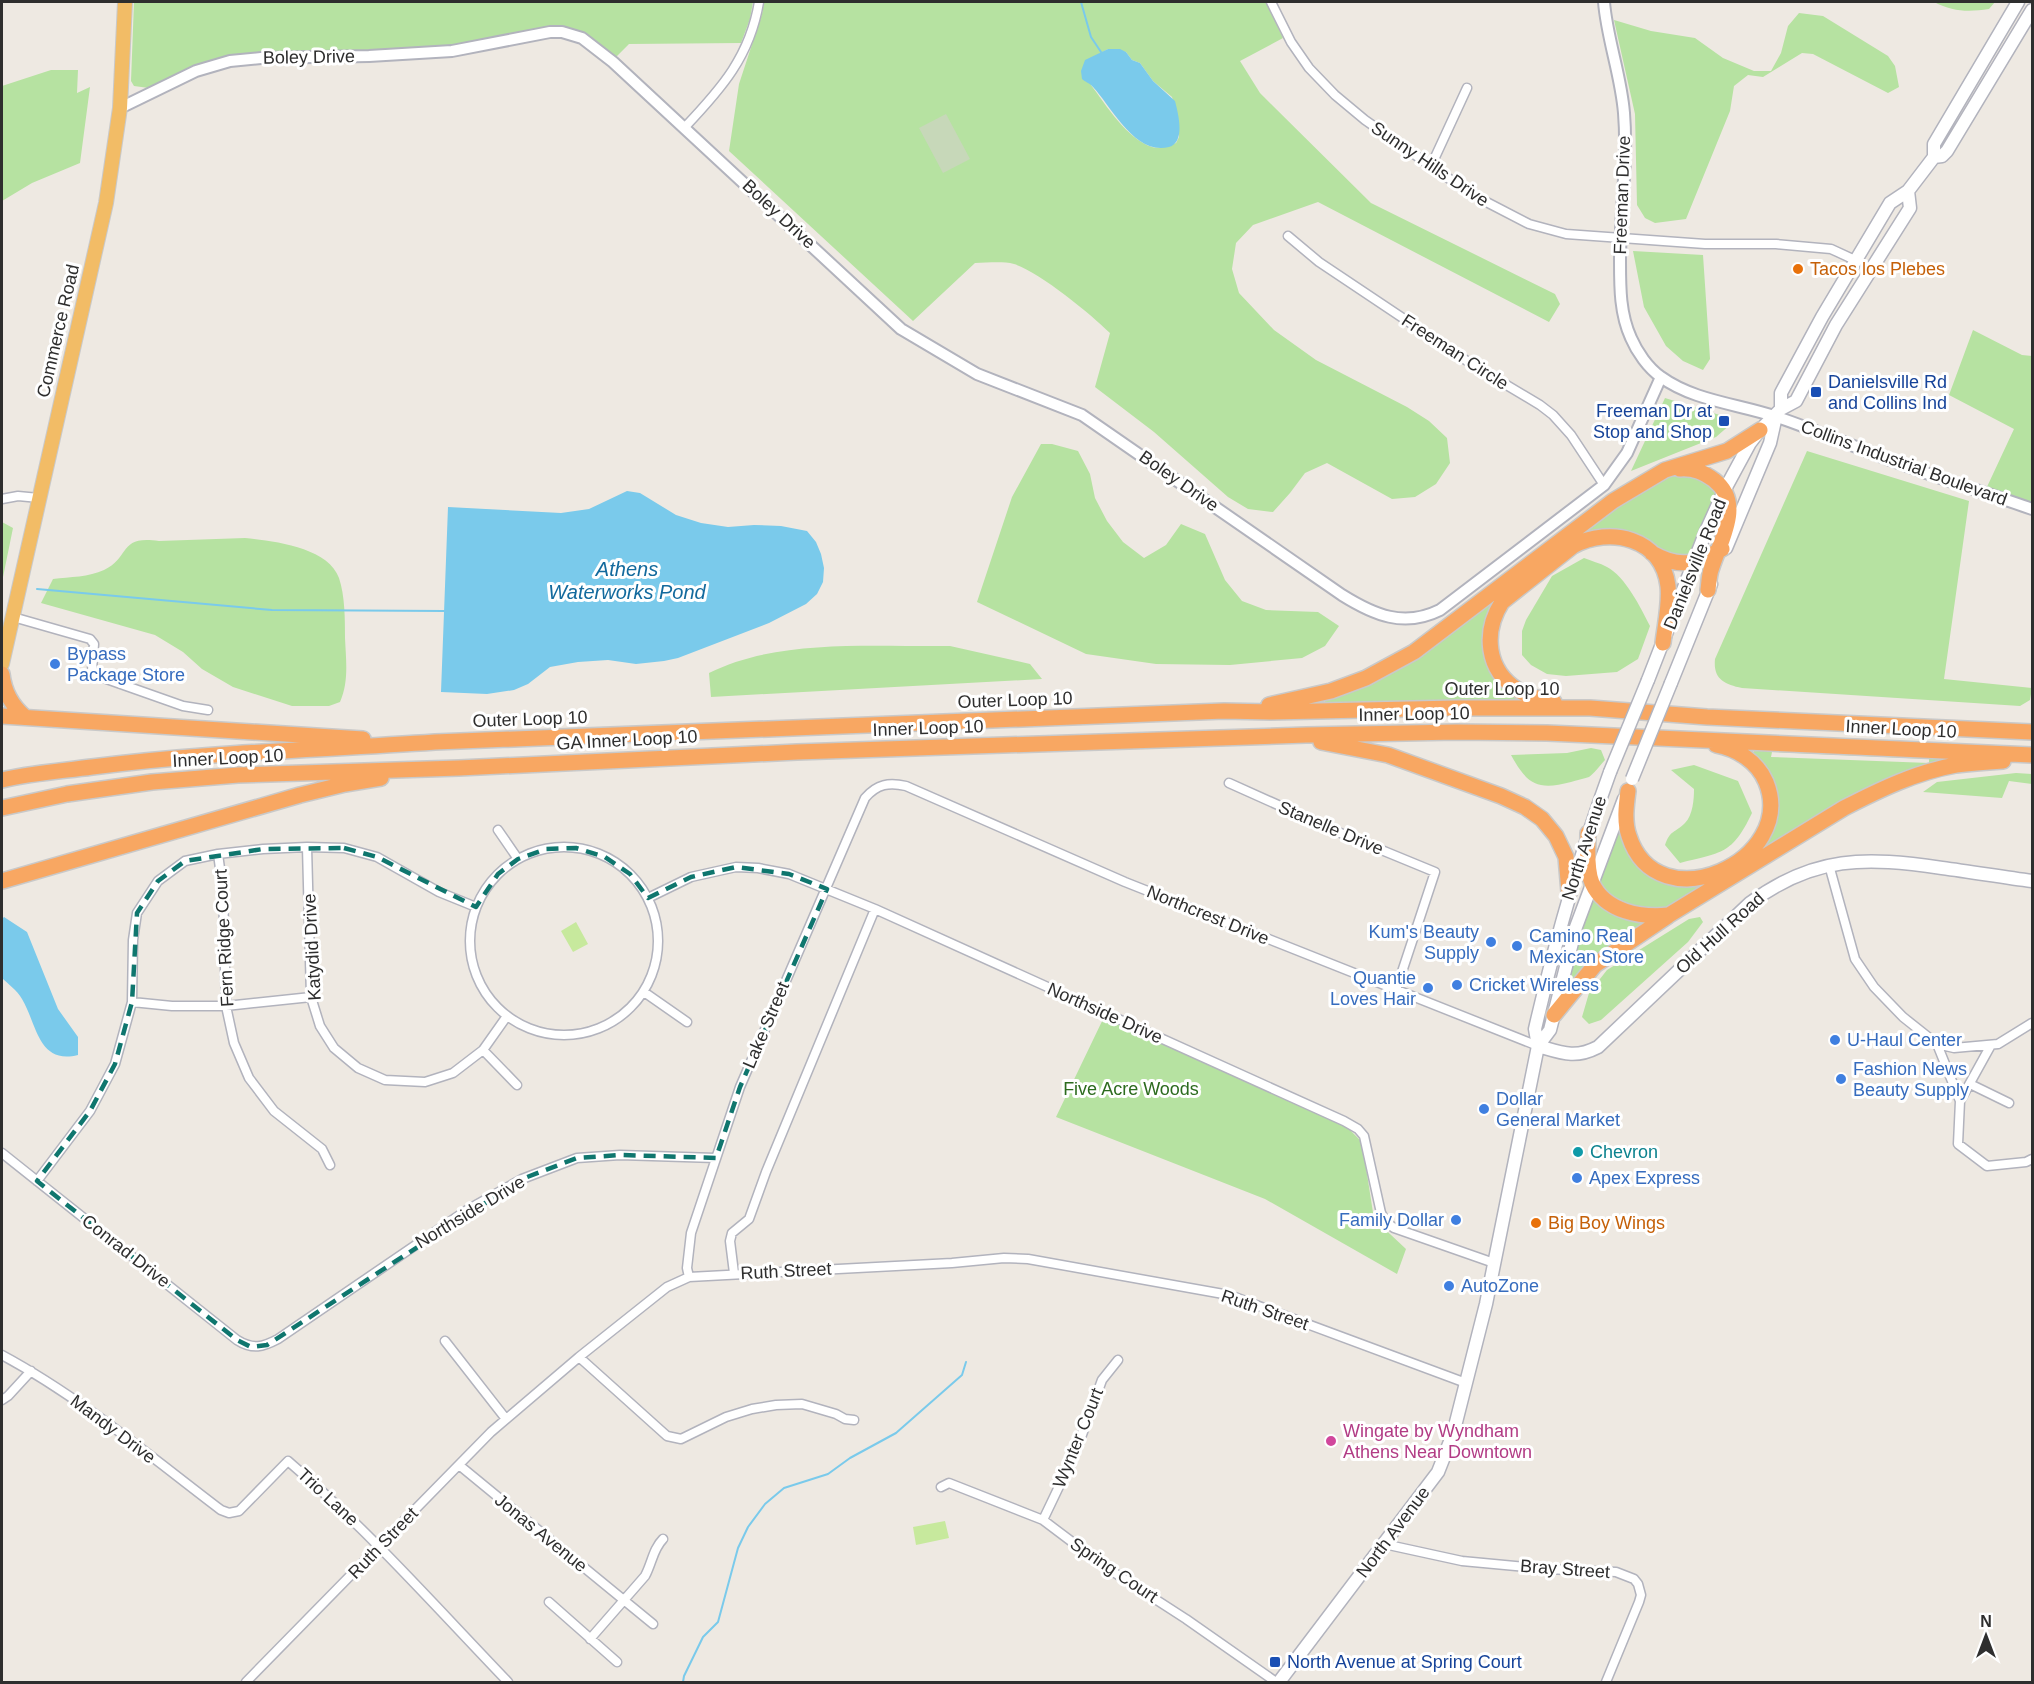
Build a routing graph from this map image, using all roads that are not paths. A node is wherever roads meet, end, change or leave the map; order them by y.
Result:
1 (125, 2) edge
2 (759, 2) edge
3 (1271, 2) edge
4 (1604, 2) edge
5 (2018, 2) edge
6 (2032, 10) edge
7 (1467, 88) dead end
8 (120, 108) junction
9 (685, 127) junction
10 (1934, 157) junction
11 (1431, 166) junction
12 (1908, 191) junction
13 (1288, 236) dead end
14 (1620, 238) junction
15 (1855, 260) junction
16 (1661, 377) junction
17 (1778, 413) junction
18 (1760, 430) junction
19 (1665, 470) junction
20 (1604, 485) junction
21 (1724, 491) junction
22 (39, 498) junction
23 (2, 499) edge
24 (2032, 509) edge
25 (1722, 549) junction
26 (1650, 551) junction
27 (1694, 562) junction
28 (1708, 590) joint
29 (13, 617) junction
30 (1663, 643) junction
31 (2, 664) edge
32 (2, 674) edge
33 (1590, 708) junction
34 (208, 710) dead end
35 (1224, 711) junction
36 (2, 716) edge
37 (25, 717) junction
38 (1630, 722) joint
39 (1653, 729) joint
40 (2032, 732) edge
41 (1234, 738) junction
42 (1678, 738) junction
43 (435, 742) junction
44 (797, 752) joint
45 (2032, 756) edge
46 (459, 768) junction
47 (9, 778) edge
48 (1229, 783) dead end
49 (1630, 785) junction
50 (879, 786) joint
51 (5, 807) edge
52 (498, 830) dead end
53 (1588, 832) junction
54 (307, 847) junction
55 (218, 854) junction
56 (518, 859) junction
57 (1829, 865) junction
58 (2, 881) edge
59 (2032, 881) edge
60 (1592, 882) junction
61 (827, 889) junction
62 (1569, 892) junction
63 (648, 898) junction
64 (476, 907) junction
65 (875, 909) junction
66 (1669, 915) junction
67 (1396, 990) junction
68 (644, 992) junction
69 (311, 997) junction
70 (132, 1002) junction
71 (226, 1006) junction
72 (1554, 1015) junction
73 (507, 1016) junction
74 (687, 1023) dead end
75 (2032, 1024) edge
76 (1937, 1044) junction
77 (1991, 1045) junction
78 (1538, 1046) junction
79 (483, 1050) junction
80 (1970, 1084) junction
81 (517, 1086) dead end
82 (1960, 1101) junction
83 (2009, 1103) dead end
84 (2, 1153) edge
85 (716, 1158) junction
86 (2032, 1159) edge
87 (330, 1166) dead end
88 (37, 1181) junction
89 (1494, 1263) junction
90 (734, 1273) junction
91 (689, 1277) junction
92 (445, 1341) dead end
93 (251, 1347) joint
94 (2, 1355) edge
95 (579, 1357) junction
96 (1118, 1360) dead end
97 (32, 1371) junction
98 (1466, 1383) junction
99 (2, 1400) edge
100 (506, 1419) junction
101 (854, 1420) dead end
102 (459, 1465) junction
103 (941, 1487) dead end
104 (221, 1510) joint
105 (1043, 1520) junction
106 (663, 1539) dead end
107 (1384, 1544) junction
108 (379, 1546) junction
109 (624, 1600) junction
110 (549, 1602) dead end
111 (652, 1624) dead end
112 (590, 1639) junction
113 (617, 1662) dead end
114 (246, 1683) edge
115 (508, 1683) edge
116 (1278, 1683) edge
117 (1606, 1683) edge

1 - 8 highway, Commerce Road
2 - 9 street
3 - 11 street, Sunny Hills Drive
4 - 14 street, Freeman Drive
5 - 10 main road, Danielsville Road
6 - 10 main road, Danielsville Road
7 - 11 street
8 - 9 street, Boley Drive
8 - 22 highway, Commerce Road
9 - 20 street, Boley Drive
10 - 12 main road, Danielsville Road
11 - 14 street, Sunny Hills Drive
12 - 15 main road, Danielsville Road
12 - 17 main road, Danielsville Road
13 - 20 street, Freeman Circle
14 - 15 street, Sunny Hills Drive
14 - 16 street, Freeman Drive
15 - 17 main road, Danielsville Road
16 - 17 street, Freeman Drive
16 - 20 street
17 - 18 main road, Danielsville Road
17 - 24 street, Collins Industrial Boulevard
17 - 25 main road, Danielsville Road
18 - 19 highway
18 - 21 main road, Danielsville Road
19 - 21 highway
19 - 35 highway
21 - 25 highway
21 - 27 main road, Danielsville Road
22 - 23 street
22 - 29 highway, Commerce Road
25 - 27 highway
25 - 28 highway
26 - 27 highway
26 - 30 highway
26 - 33 highway
27 - 30 main road, Danielsville Road
28 - 39 main road, Danielsville Road, bridge
29 - 31 highway, Commerce Road
29 - 34 street
30 - 38 main road, Danielsville Road, bridge
32 - 37 highway
33 - 35 highway, Outer Loop 10
33 - 40 highway, Outer Loop 10
35 - 43 highway, Outer Loop 10
36 - 37 highway
37 - 43 highway
38 - 53 main road, North Avenue, bridge
39 - 49 main road, North Avenue, bridge
41 - 42 highway, Inner Loop 10
41 - 44 highway, Inner Loop 10
41 - 62 highway
42 - 45 highway, Inner Loop 10
42 - 49 highway
43 - 47 highway, Outer Loop 10
44 - 46 highway, GA Inner Loop 10
45 - 66 highway
46 - 51 highway, Inner Loop 10
46 - 58 highway
48 - 67 street, Stanelle Drive
49 - 60 main road, North Avenue
50 - 61 street, Lake Street
50 - 67 street, Northcrest Drive
52 - 56 street
53 - 60 highway
53 - 62 main road, North Avenue
54 - 55 street
54 - 64 street
54 - 69 street, Katydid Drive
55 - 70 street
55 - 71 street, Fern Ridge Court
56 - 63 street
56 - 64 street
57 - 59 main road, Old Hull Road
57 - 76 street
57 - 78 main road, Old Hull Road
60 - 66 highway
60 - 72 main road, North Avenue
61 - 63 street, Northside Drive
61 - 65 street, Northside Drive
61 - 85 street, Lake Street
62 - 78 main road, North Avenue
63 - 68 street
64 - 73 street
65 - 89 street, Northside Drive
65 - 90 street
66 - 72 highway
67 - 78 street, Northcrest Drive
68 - 73 street
68 - 74 street
69 - 71 street
69 - 79 street, Katydid Drive
70 - 71 street
70 - 88 street
71 - 87 street, Fern Ridge Court
72 - 78 main road, North Avenue
73 - 79 street, Katydid Drive
75 - 77 street
76 - 77 street
76 - 82 street
77 - 80 street
78 - 89 main road, North Avenue
79 - 81 street
80 - 82 street
80 - 83 street
82 - 86 street
84 - 88 street, Conrad Drive
85 - 91 street, Lake Street
85 - 93 street, Northside Drive
88 - 93 street, Conrad Drive
89 - 98 main road, North Avenue
90 - 91 street, Ruth Street
90 - 98 street, Ruth Street
91 - 95 street, Ruth Street
92 - 100 street
94 - 97 street, Mandy Drive
95 - 100 street, Ruth Street
95 - 101 street
96 - 105 street, Wynter Court
97 - 99 street
97 - 104 street, Mandy Drive
98 - 107 main road, North Avenue
100 - 102 street, Ruth Street
102 - 108 street, Ruth Street
102 - 109 street, Jonas Avenue
103 - 105 street, Spring Court
104 - 108 street, Trio Lane
105 - 116 street, Spring Court
106 - 109 street
107 - 116 main road, North Avenue
107 - 117 street, Bray Street
108 - 114 street, Ruth Street
108 - 115 street
109 - 111 street, Jonas Avenue
109 - 112 street
110 - 112 street
112 - 113 street

